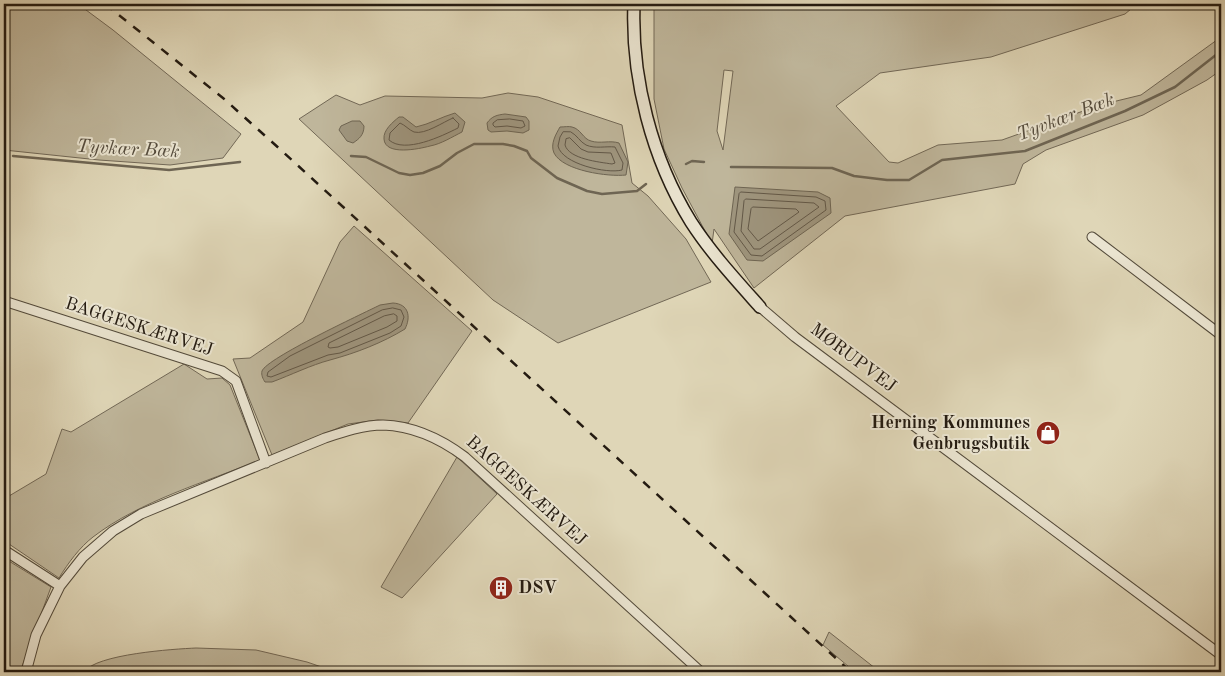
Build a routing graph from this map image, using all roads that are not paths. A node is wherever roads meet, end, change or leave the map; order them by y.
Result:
1 (634, 4) edge
2 (1092, 237) dead end
3 (4, 301) edge
4 (760, 307) joint
5 (1221, 335) edge
6 (266, 463) junction
7 (4, 550) edge
8 (60, 586) junction
9 (1221, 655) edge
10 (26, 672) edge
11 (701, 672) edge

1 - 4 street, MØRUPVEJ
2 - 5 street
3 - 6 street, BAGGESKÆRVEJ
4 - 9 street, MØRUPVEJ
6 - 8 street, BAGGESKÆRVEJ
6 - 11 street, BAGGESKÆRVEJ
7 - 8 street
8 - 10 street, BAGGESKÆRVEJ

